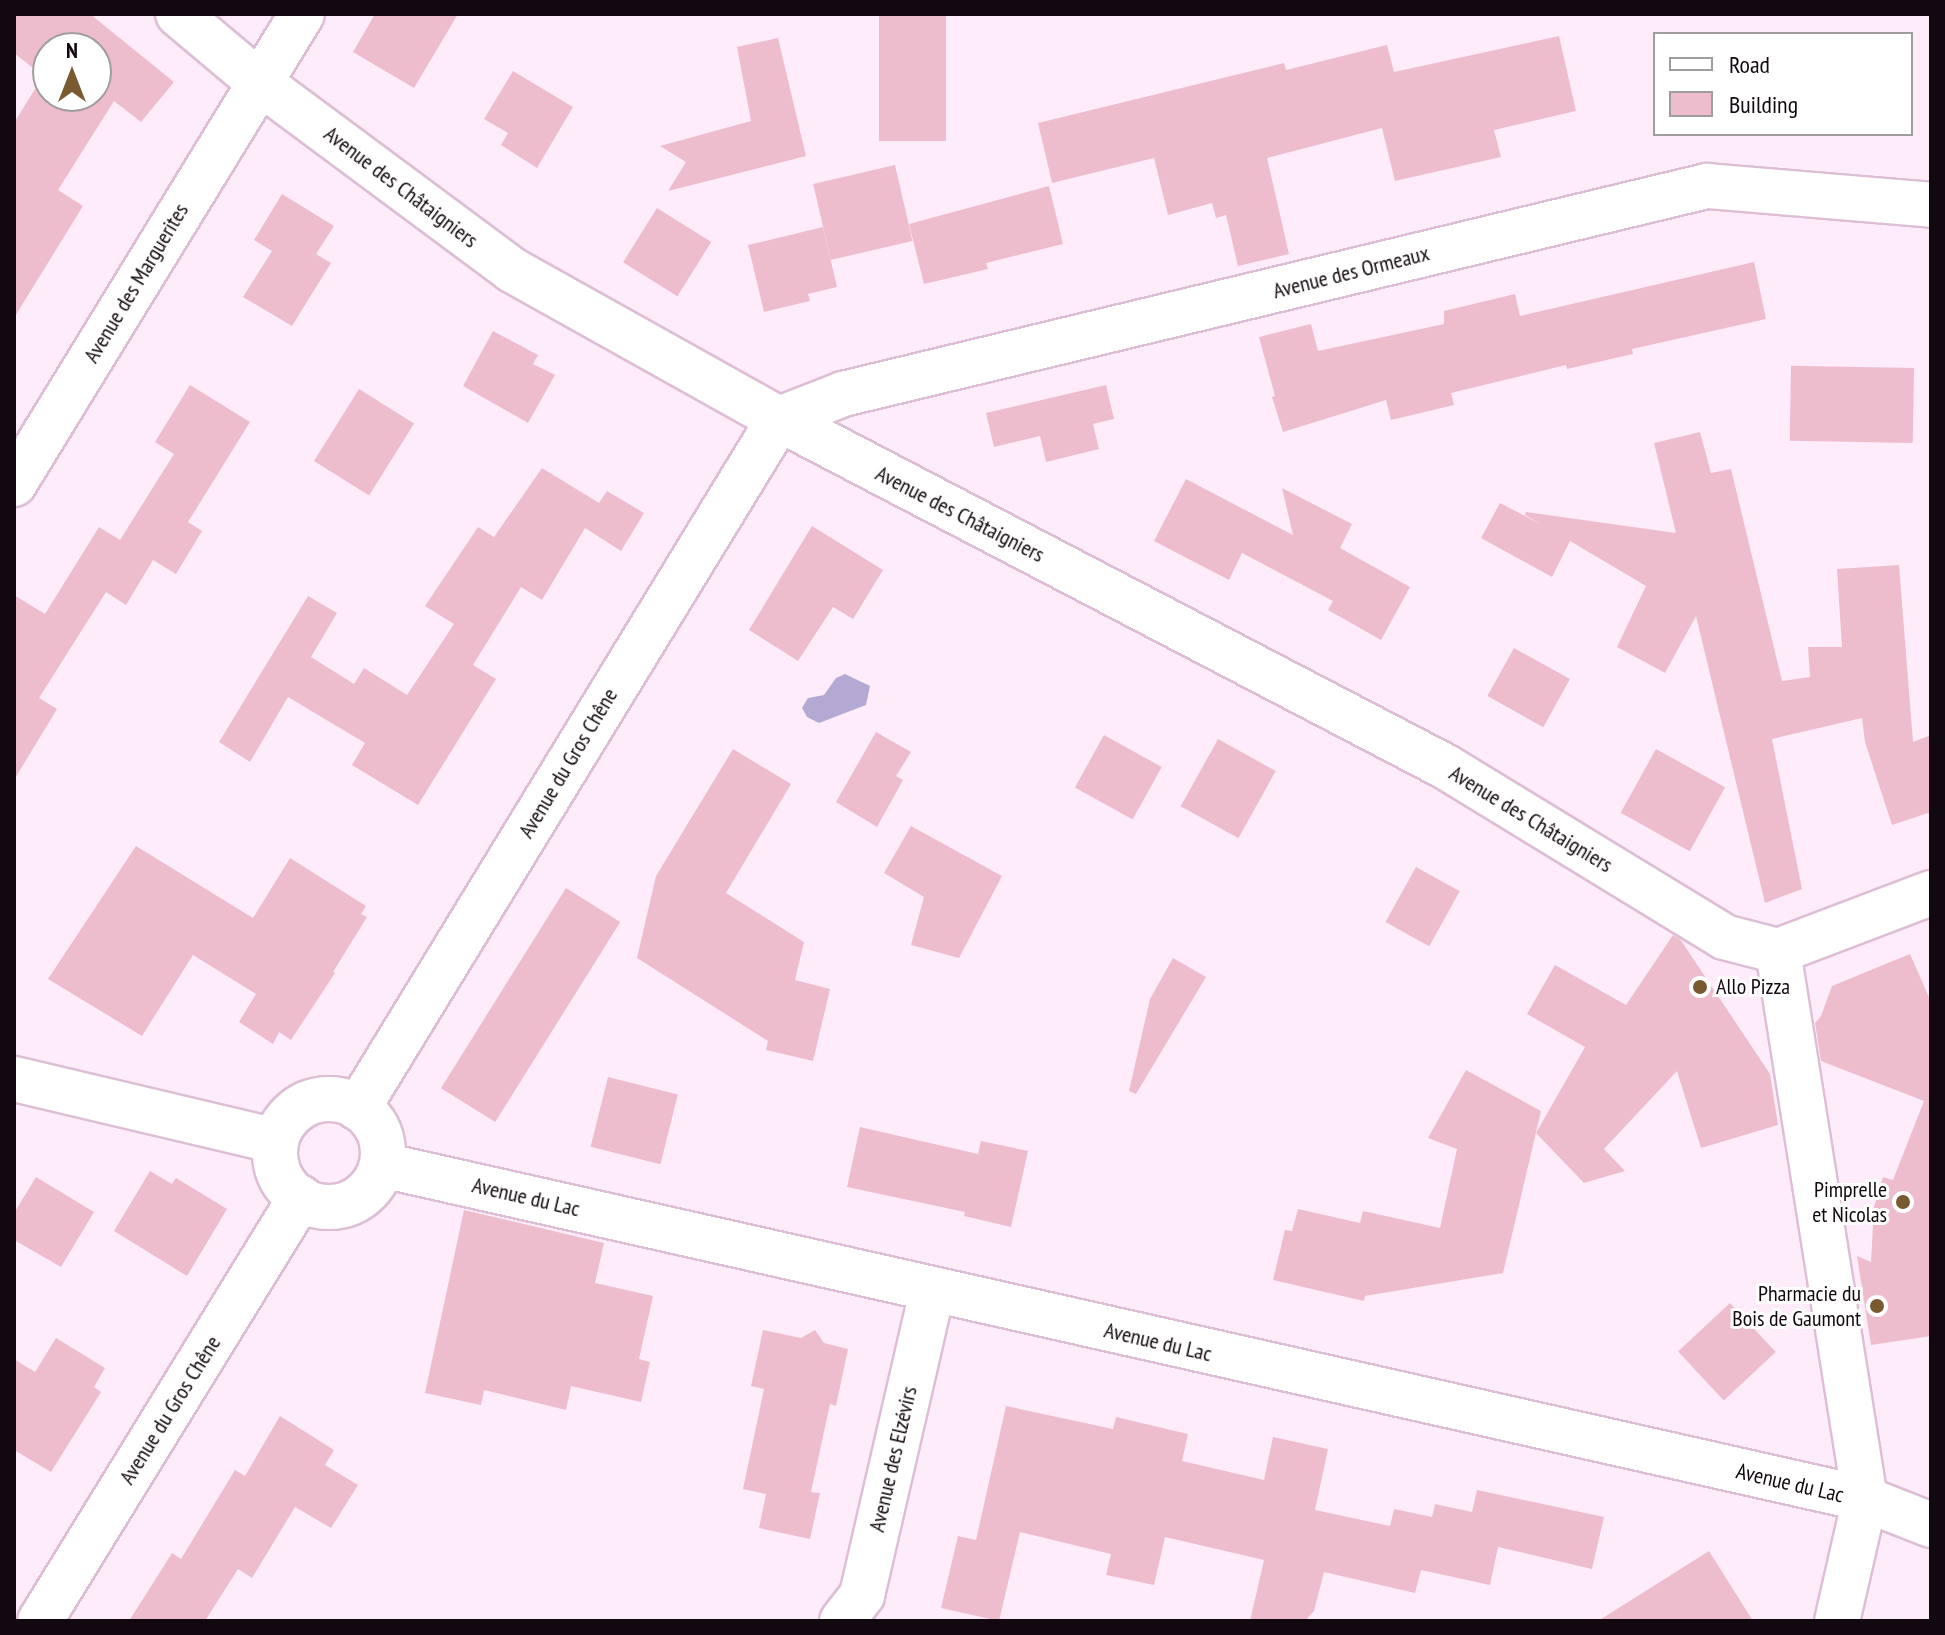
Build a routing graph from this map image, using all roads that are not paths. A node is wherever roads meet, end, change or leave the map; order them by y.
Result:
1 (178, 14) edge
2 (302, 14) edge
3 (259, 82) junction
4 (1931, 205) edge
5 (779, 419) junction
6 (14, 484) edge
7 (1931, 893) edge
8 (1778, 951) junction
9 (14, 1079) edge
10 (358, 1108) junction
11 (276, 1141) junction
12 (382, 1165) junction
13 (300, 1198) junction
14 (932, 1291) junction
15 (1865, 1499) junction
16 (1931, 1525) edge
17 (40, 1621) edge
18 (842, 1621) edge
19 (1837, 1621) edge

1 - 3 street, Avenue des Châtaigniers
2 - 3 street, Avenue des Marguerites
3 - 5 street, Avenue des Châtaigniers
3 - 6 street, Avenue des Marguerites
4 - 5 street, Avenue des Ormeaux
5 - 8 street, Avenue des Châtaigniers
5 - 10 street, Avenue du Gros Chêne
7 - 8 street
8 - 15 street
9 - 11 street
10 - 11 street
10 - 12 street
11 - 13 street
12 - 13 street
12 - 14 street, Avenue du Lac
13 - 17 street, Avenue du Gros Chêne
14 - 15 street, Avenue du Lac
14 - 18 street, Avenue des Elzévirs
15 - 16 street, Avenue du Lac
15 - 19 street

